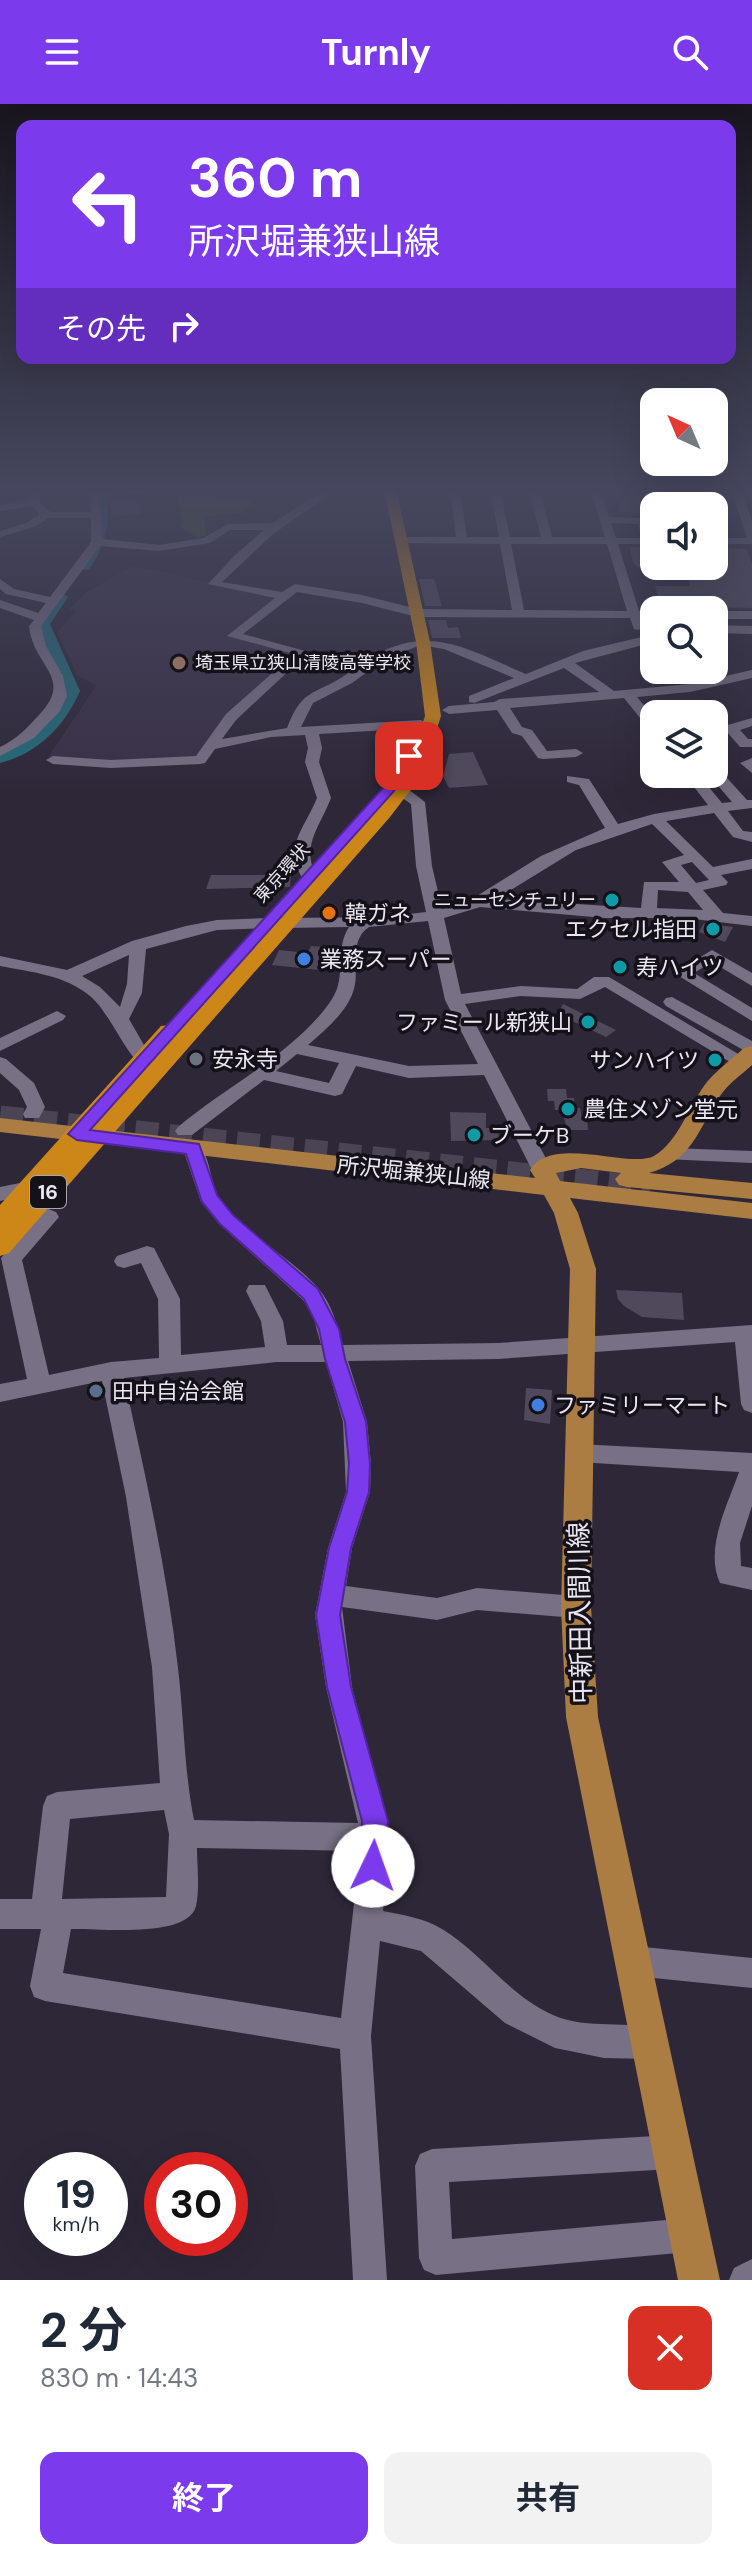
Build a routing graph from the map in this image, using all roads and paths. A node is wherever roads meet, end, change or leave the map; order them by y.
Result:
1 (9, 591) edge
2 (61, 591) edge
3 (252, 591) edge
4 (291, 591) edge
5 (317, 591) edge
6 (406, 591) edge
7 (408, 591) edge
8 (514, 591) edge
9 (628, 591) edge
10 (284, 596) junction
11 (52, 601) junction
12 (0, 604) edge
13 (411, 611) junction
14 (519, 615) junction
15 (635, 615) junction
16 (640, 615) edge
17 (728, 615) edge
18 (752, 615) edge
19 (37, 617) junction
20 (10, 620) dead end
21 (728, 629) edge
22 (752, 630) edge
23 (640, 634) edge
24 (640, 641) edge
25 (418, 643) junction
26 (565, 662) junction
27 (752, 674) edge
28 (525, 678) junction
29 (628, 695) junction
30 (612, 696) junction
31 (500, 703) junction
32 (640, 709) edge
33 (434, 716) junction
34 (752, 722) edge
35 (311, 729) junction
36 (732, 729) junction
37 (728, 730) edge
38 (293, 731) junction
39 (752, 743) edge
40 (209, 746) junction
41 (0, 752) edge
42 (576, 753) dead end
43 (53, 760) dead end
44 (752, 762) edge
45 (752, 769) edge
46 (572, 779) dead end
47 (728, 786) edge
48 (701, 788) edge
49 (396, 790) junction
50 (748, 805) edge
51 (716, 808) junction
52 (654, 818) junction
53 (614, 830) junction
54 (752, 837) edge
55 (695, 857) junction
56 (752, 864) edge
57 (710, 872) junction
58 (310, 878) junction
59 (694, 888) junction
60 (592, 894) dead end
61 (478, 902) junction
62 (605, 913) junction
63 (437, 914) junction
64 (649, 915) junction
65 (717, 916) junction
66 (367, 921) junction
67 (752, 921) edge
68 (276, 923) junction
69 (138, 945) junction
70 (0, 961) edge
71 (70, 975) junction
72 (752, 981) edge
73 (454, 1000) junction
74 (672, 1002) dead end
75 (57, 1016) dead end
76 (752, 1016) edge
77 (120, 1019) junction
78 (0, 1045) edge
79 (295, 1048) junction
80 (748, 1055) edge
81 (143, 1059) junction
82 (349, 1061) junction
83 (0, 1063) edge
84 (490, 1069) junction
85 (263, 1074) junction
86 (0, 1111) edge
87 (32, 1114) junction
88 (0, 1125) edge
89 (93, 1129) junction
90 (189, 1140) junction
91 (670, 1156) junction
92 (752, 1157) edge
93 (547, 1179) junction
94 (678, 1184) junction
95 (752, 1191) edge
96 (0, 1194) edge
97 (31, 1199) junction
98 (752, 1211) edge
99 (0, 1221) edge
100 (0, 1247) edge
101 (124, 1261) dead end
102 (257, 1291) dead end
103 (749, 1333) edge
104 (584, 1342) junction
105 (277, 1354) junction
106 (334, 1354) junction
107 (170, 1363) junction
108 (111, 1371) junction
109 (40, 1385) junction
110 (0, 1393) edge
111 (752, 1404) edge
112 (578, 1453) junction
113 (752, 1466) edge
114 (746, 1514) edge
115 (752, 1579) edge
116 (332, 1595) junction
117 (576, 1607) junction
118 (175, 1795) junction
119 (183, 1834) junction
120 (376, 1837) junction
121 (0, 1914) edge
122 (52, 1914) junction
123 (367, 1923) junction
124 (634, 1961) junction
125 (752, 1973) edge
126 (355, 2036) junction
127 (650, 2043) junction
128 (673, 2152) junction
129 (689, 2235) junction
130 (752, 2276) edge
131 (370, 2280) edge
132 (699, 2280) edge
133 (746, 2280) edge

1 - 11 street
2 - 11 street
3 - 10 street
4 - 10 street
5 - 13 street
6 - 13 highway, 東京環状 / 16
7 - 13 highway, 東京環状 / 16
8 - 14 street
9 - 15 street
10 - 40 street
11 - 19 street
12 - 19 street
13 - 14 street
13 - 25 highway, 東京環状 / 16
14 - 15 street
15 - 16 street
15 - 23 street
17 - 18 street
19 - 20 street
19 - 41 street
21 - 22 street
24 - 26 street
25 - 28 street
25 - 33 highway, 東京環状 / 16
25 - 38 street
26 - 28 street
26 - 30 street
27 - 29 street
28 - 33 street
29 - 30 street
29 - 32 street
30 - 31 street
31 - 33 street
31 - 42 street
33 - 35 street
33 - 49 highway, 東京環状 / 16
34 - 36 street
35 - 38 street
35 - 58 street
36 - 37 street
36 - 39 street
38 - 40 street
40 - 43 street
44 - 45 street
46 - 53 street
47 - 50 street
48 - 51 street
49 - 58 highway, 東京環状 / 16
49 - 63 street
49 - 68 highway, 東京環状 / 16
50 - 51 street
51 - 52 street
51 - 54 street
52 - 53 street
52 - 55 street
53 - 61 street
55 - 57 street
55 - 59 street
56 - 57 street
57 - 59 street
58 - 68 highway, 東京環状 / 16
59 - 64 street
59 - 65 street
60 - 62 street
61 - 62 street
61 - 63 street
62 - 64 street
63 - 66 street
63 - 73 street
64 - 65 street
65 - 67 street
66 - 68 street
66 - 79 street
68 - 69 street
68 - 81 highway, 東京環状 / 16
68 - 89 highway, 東京環状 / 16
69 - 71 street
69 - 77 street
70 - 71 street
71 - 77 street
72 - 76 street
73 - 80 street
73 - 84 street
74 - 80 street
75 - 78 street
77 - 81 street
79 - 82 street
79 - 85 street
80 - 91 main road
81 - 89 highway, 東京環状 / 16
82 - 84 street
82 - 85 street
83 - 87 street
84 - 93 street
85 - 90 street
86 - 87 main road
87 - 89 main road
88 - 89 main road
89 - 90 main road, 所沢堀兼狭山線
89 - 97 highway, 東京環状 / 16
90 - 93 main road, 所沢堀兼狭山線
90 - 106 street
91 - 92 street
91 - 93 main road
91 - 94 main road
93 - 94 main road, 所沢堀兼狭山線
93 - 98 main road, 所沢堀兼狭山線
93 - 104 main road, 中新田入間川線
94 - 95 main road, 所沢堀兼狭山線
96 - 97 street
97 - 99 highway, 東京環状 / 16
97 - 100 highway, 東京環状 / 16
97 - 109 street
101 - 107 street
102 - 105 street
103 - 104 street
103 - 111 street
104 - 106 street
104 - 112 main road, 中新田入間川線
105 - 106 street
105 - 107 street
106 - 116 street
107 - 108 street
108 - 109 street
108 - 118 street
109 - 110 street
112 - 113 street
112 - 117 main road, 中新田入間川線
113 - 114 street
114 - 115 street
116 - 117 street
116 - 120 street
117 - 124 main road, 中新田入間川線
118 - 119 street
118 - 122 street
119 - 120 street
119 - 122 street
120 - 123 street
121 - 122 street
122 - 126 street
123 - 126 street
123 - 127 street
124 - 125 street
124 - 127 main road, 中新田入間川線
126 - 131 street
127 - 128 main road, 中新田入間川線
128 - 129 main road, 中新田入間川線
128 - 129 street
129 - 132 main road, 中新田入間川線
130 - 133 street

